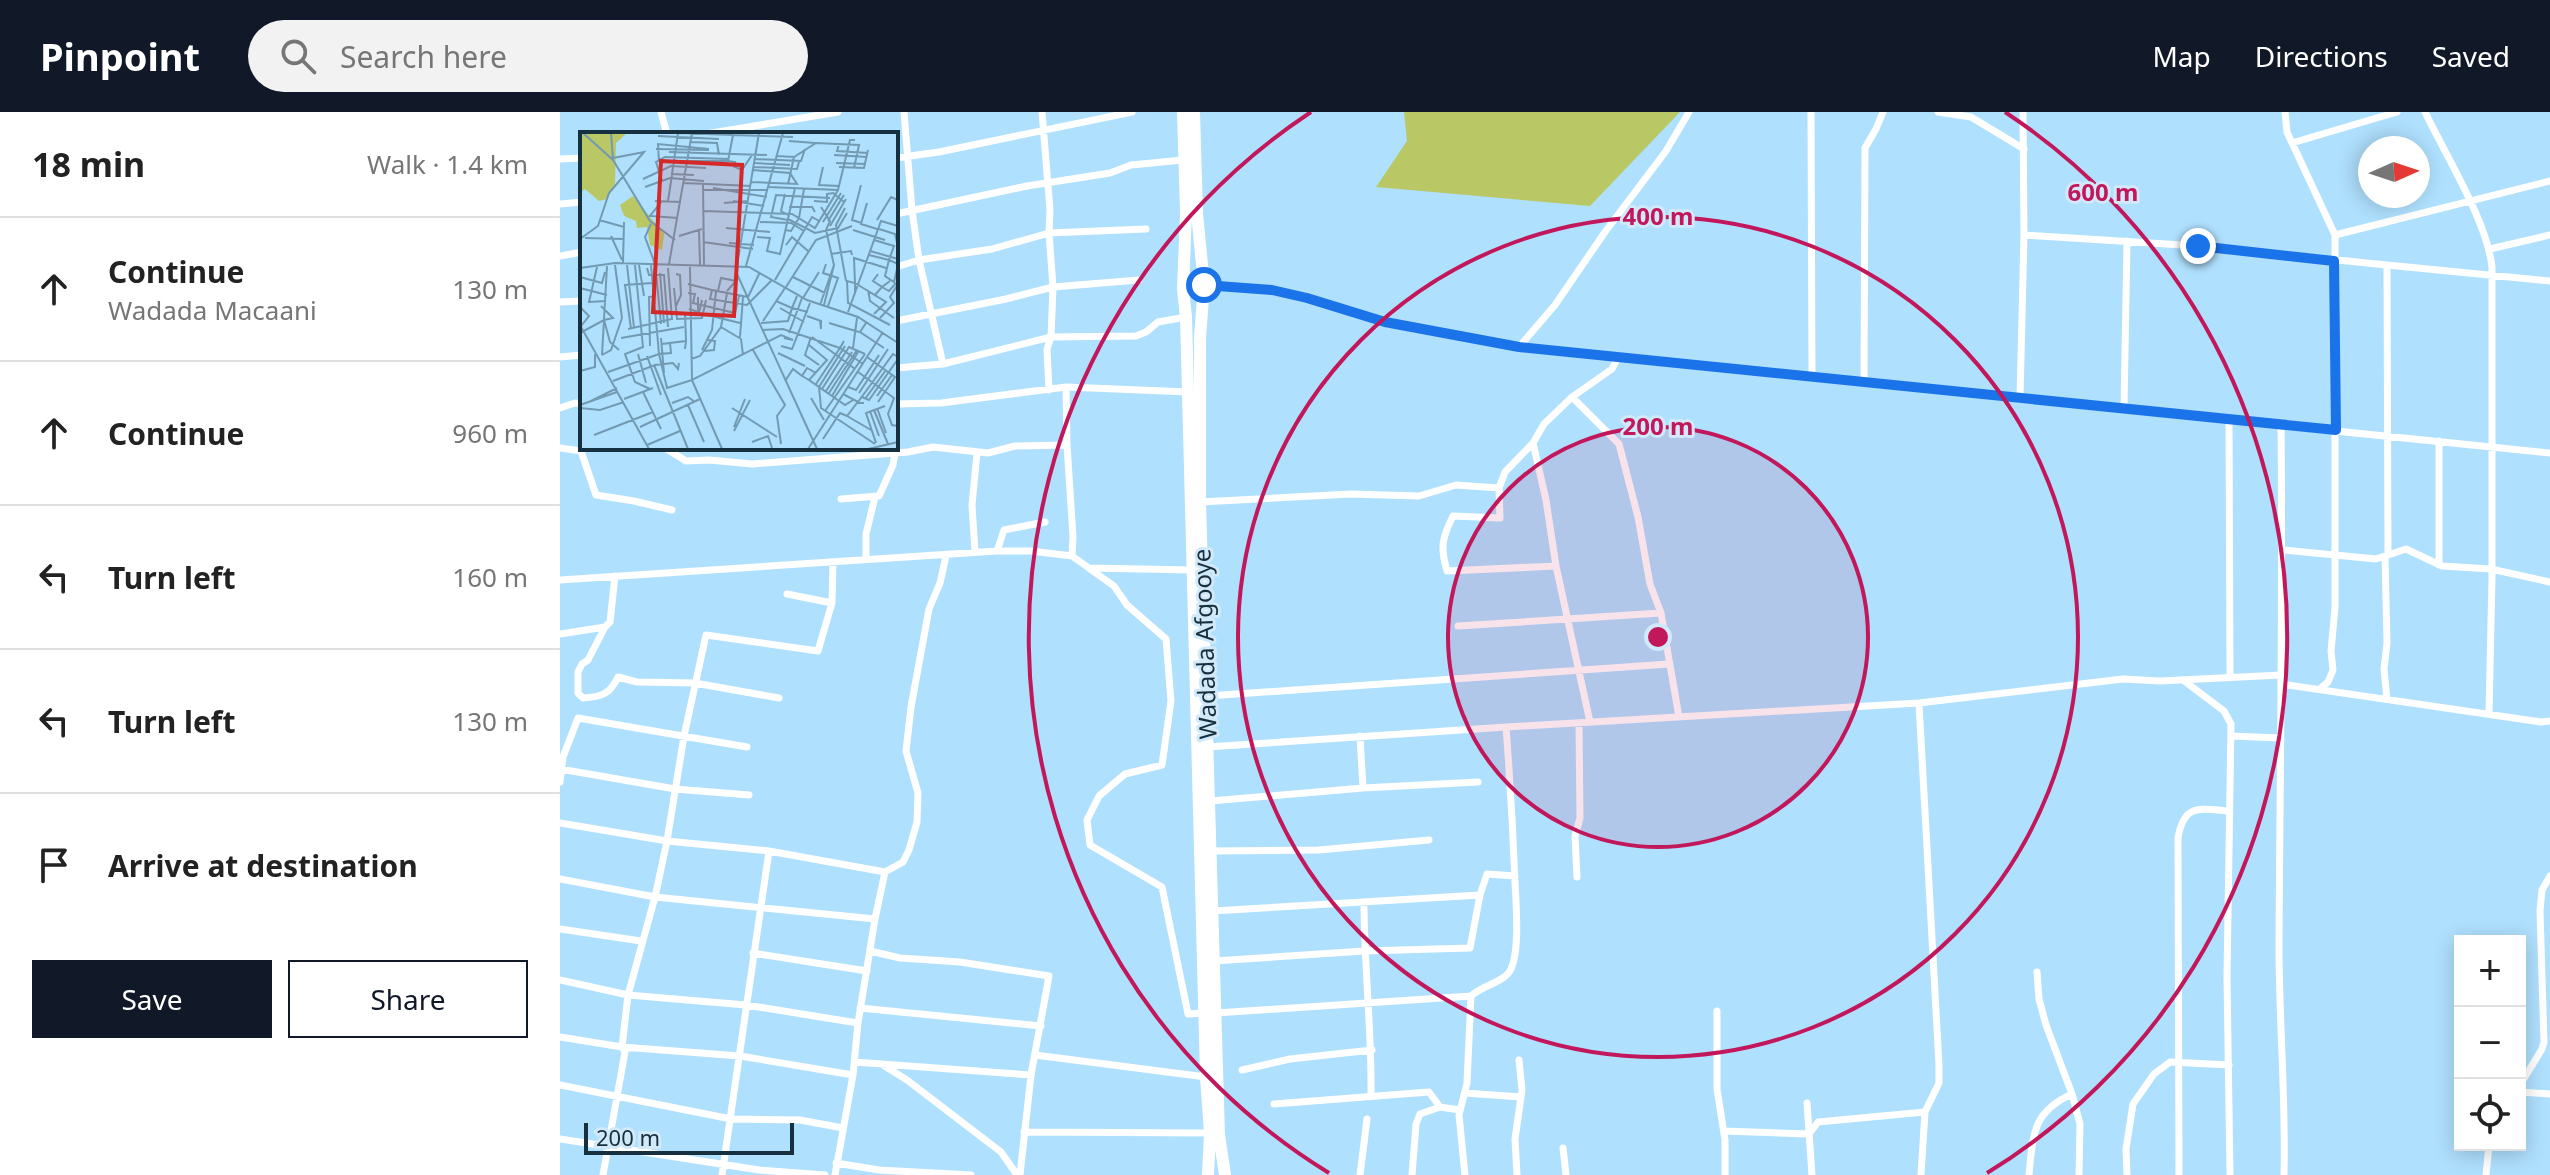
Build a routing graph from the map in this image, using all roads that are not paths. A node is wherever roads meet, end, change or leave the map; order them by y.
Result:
1 (661, 112) edge
2 (763, 112) edge
3 (838, 112) edge
4 (904, 112) edge
5 (1042, 112) edge
6 (1132, 112) edge
7 (1183, 112) edge
8 (1194, 112) edge
9 (1689, 112) edge
10 (1811, 112) edge
11 (1883, 112) edge
12 (1938, 112) edge
13 (2023, 112) edge
14 (2285, 112) edge
15 (2397, 112) edge
16 (2425, 112) edge
17 (762, 124) junction
18 (745, 130) edge
19 (1042, 130) junction
20 (666, 132) edge
21 (2292, 143) junction
22 (2024, 149) junction
23 (909, 156) junction
24 (580, 158) edge
25 (898, 158) edge
26 (560, 159) edge
27 (1183, 160) junction
28 (2550, 181) edge
29 (1046, 184) junction
30 (580, 202) edge
31 (2469, 202) junction
32 (560, 204) edge
33 (912, 210) junction
34 (898, 214) edge
35 (1146, 229) dead end
36 (1049, 233) junction
37 (2024, 235) junction
38 (2335, 235) junction
39 (2550, 235) edge
40 (2127, 241) junction
41 (2490, 249) junction
42 (580, 252) edge
43 (560, 256) edge
44 (919, 260) junction
45 (2334, 261) junction
46 (2387, 265) junction
47 (898, 266) edge
48 (2492, 274) junction
49 (1183, 278) junction
50 (1139, 280) dead end
51 (2550, 281) edge
52 (1203, 285) junction
53 (1053, 287) junction
54 (1184, 294) junction
55 (580, 301) edge
56 (560, 302) edge
57 (933, 314) junction
58 (1186, 317) junction
59 (898, 321) edge
60 (1051, 337) junction
61 (1519, 347) junction
62 (580, 355) edge
63 (560, 357) edge
64 (1618, 357) junction
65 (943, 364) junction
66 (898, 368) edge
67 (1812, 377) junction
68 (1864, 382) junction
69 (1066, 387) junction
70 (1049, 390) junction
71 (1189, 392) junction
72 (1572, 397) junction
73 (2020, 398) junction
74 (580, 404) edge
75 (898, 404) edge
76 (560, 408) edge
77 (2124, 408) junction
78 (2229, 419) junction
79 (2281, 424) junction
80 (2336, 430) junction
81 (2387, 435) junction
82 (2439, 441) junction
83 (1533, 443) junction
84 (1067, 445) junction
85 (2491, 446) junction
86 (560, 448) edge
87 (668, 450) edge
88 (895, 453) junction
89 (977, 453) junction
90 (2550, 453) edge
91 (1499, 488) junction
92 (875, 497) junction
93 (841, 499) dead end
94 (1200, 502) junction
95 (672, 510) dead end
96 (1045, 522) dead end
97 (2283, 550) junction
98 (997, 551) junction
99 (975, 552) junction
100 (2334, 554) junction
101 (2386, 555) junction
102 (946, 556) junction
103 (1072, 556) junction
104 (866, 559) junction
105 (833, 562) junction
106 (2439, 565) junction
107 (1556, 566) junction
108 (1089, 568) junction
109 (2491, 569) junction
110 (1192, 570) junction
111 (615, 576) junction
112 (560, 580) edge
113 (2550, 582) edge
114 (787, 594) dead end
115 (832, 603) junction
116 (1661, 613) junction
117 (1567, 618) junction
118 (1458, 626) dead end
119 (605, 627) junction
120 (560, 634) edge
121 (1669, 664) junction
122 (1578, 671) junction
123 (2230, 677) junction
124 (2183, 680) junction
125 (2281, 680) junction
126 (695, 683) junction
127 (2320, 689) junction
128 (1207, 696) junction
129 (779, 698) dead end
130 (2387, 699) junction
131 (1919, 703) junction
132 (2489, 713) junction
133 (1679, 717) junction
134 (2550, 721) edge
135 (1590, 722) junction
136 (1579, 723) junction
137 (1506, 727) junction
138 (684, 736) junction
139 (1360, 736) junction
140 (2231, 736) junction
141 (2281, 738) junction
142 (747, 747) dead end
143 (1207, 747) junction
144 (561, 769) edge
145 (560, 782) edge
146 (1478, 782) dead end
147 (1363, 788) junction
148 (675, 789) junction
149 (749, 795) dead end
150 (1210, 801) junction
151 (2229, 811) junction
152 (560, 823) edge
153 (1429, 840) dead end
154 (667, 841) junction
155 (769, 851) junction
156 (1212, 851) junction
157 (885, 872) junction
158 (1515, 876) junction
159 (2550, 876) edge
160 (1577, 877) dead end
161 (560, 879) edge
162 (1480, 895) junction
163 (655, 897) junction
164 (1364, 902) junction
165 (760, 906) junction
166 (1213, 911) junction
167 (875, 919) junction
168 (560, 929) edge
169 (641, 941) junction
170 (870, 951) junction
171 (1364, 951) junction
172 (753, 953) junction
173 (1214, 961) junction
174 (867, 971) junction
175 (2037, 972) dead end
176 (560, 980) edge
177 (628, 995) junction
178 (1471, 996) junction
179 (1369, 1001) junction
180 (746, 1005) junction
181 (860, 1008) junction
182 (1717, 1011) dead end
183 (1210, 1013) junction
184 (858, 1023) junction
185 (1041, 1026) junction
186 (560, 1037) edge
187 (622, 1047) junction
188 (1372, 1050) junction
189 (1035, 1055) junction
190 (740, 1056) junction
191 (1519, 1060) dead end
192 (2179, 1061) junction
193 (854, 1062) junction
194 (881, 1064) junction
195 (2229, 1065) junction
196 (1242, 1070) dead end
197 (853, 1075) junction
198 (1031, 1075) junction
199 (1206, 1077) junction
200 (2524, 1079) edge
201 (560, 1085) edge
202 (2526, 1092) edge
203 (1465, 1093) junction
204 (2072, 1094) junction
205 (2550, 1094) edge
206 (618, 1095) junction
207 (1371, 1095) junction
208 (1521, 1097) junction
209 (1807, 1103) dead end
210 (1274, 1104) dead end
211 (1440, 1107) junction
212 (1460, 1110) junction
213 (1925, 1112) junction
214 (731, 1119) junction
215 (1367, 1119) dead end
216 (843, 1128) junction
217 (1724, 1131) junction
218 (1024, 1132) junction
219 (1210, 1133) junction
220 (1809, 1134) junction
221 (560, 1139) edge
222 (607, 1148) junction
223 (1563, 1148) dead end
224 (2488, 1151) edge
225 (836, 1163) junction
226 (724, 1165) junction
227 (603, 1175) edge
228 (722, 1175) edge
229 (825, 1175) edge
230 (835, 1175) edge
231 (971, 1175) edge
232 (1018, 1175) edge
233 (1208, 1175) edge
234 (1225, 1175) edge
235 (1360, 1175) edge
236 (1412, 1175) edge
237 (1465, 1175) edge
238 (1517, 1175) edge
239 (1566, 1175) edge
240 (1725, 1175) edge
241 (1812, 1175) edge
242 (1921, 1175) edge
243 (2029, 1175) edge
244 (2079, 1175) edge
245 (2127, 1175) edge
246 (2179, 1175) edge
247 (2230, 1175) edge
248 (2284, 1175) edge
249 (2486, 1175) edge

1 - 20 street
2 - 17 street
3 - 17 street
4 - 23 street
5 - 19 street
6 - 19 street
7 - 27 highway, Wadada Afgooye
8 - 52 highway, Wadada Afgooye
9 - 61 street
10 - 67 street
11 - 68 street
12 - 22 street
13 - 22 street
14 - 21 street
15 - 21 street
16 - 31 street
17 - 18 street
19 - 23 street
19 - 29 street
21 - 38 street
22 - 37 street
23 - 25 street
23 - 33 street
24 - 26 street
27 - 29 street
27 - 49 highway, Wadada Afgooye
28 - 31 street
29 - 33 street
29 - 36 street
30 - 32 street
31 - 38 street
31 - 41 street
33 - 34 street
33 - 44 street
35 - 36 street
36 - 44 street
36 - 53 street
37 - 40 street
37 - 73 street
38 - 45 street
39 - 41 street
40 - 45 street
40 - 77 street
41 - 48 street
42 - 43 street
44 - 47 street
44 - 57 street
45 - 46 street
45 - 80 street
46 - 48 street
46 - 81 street
48 - 51 street
48 - 85 street
49 - 52 highway
49 - 54 highway, Wadada Afgooye
50 - 53 street
52 - 54 highway
52 - 61 street
52 - 94 highway, Wadada Afgooye
53 - 57 street
53 - 60 street
54 - 58 highway, Wadada Afgooye
55 - 56 street
57 - 59 street
57 - 65 street
58 - 60 street
58 - 71 highway, Wadada Afgooye
60 - 65 street
60 - 70 street
61 - 64 street
62 - 63 street
64 - 67 street
64 - 72 street
65 - 66 street
67 - 68 street
68 - 73 street
69 - 70 street
69 - 71 street
69 - 84 street
70 - 75 street
71 - 110 highway, Wadada Afgooye
72 - 83 street
72 - 116 street
73 - 77 street
74 - 76 street
77 - 78 street
78 - 79 street
78 - 123 street
79 - 80 street
79 - 97 street
80 - 81 street
80 - 100 street
81 - 82 street
81 - 101 street
82 - 85 street
82 - 106 street
83 - 91 street
83 - 107 street
84 - 89 street
84 - 103 street
85 - 90 street
85 - 109 street
86 - 95 street
87 - 88 street
88 - 89 street
88 - 92 street
89 - 99 street
91 - 94 street
91 - 107 street
92 - 93 street
92 - 104 street
94 - 128 highway, Wadada Afgooye
96 - 98 street
97 - 100 street
97 - 125 street
98 - 99 street
98 - 103 street
99 - 102 street
100 - 101 street
100 - 127 street
101 - 106 street
101 - 130 street
102 - 104 street
102 - 157 street
103 - 108 street
104 - 105 street
105 - 111 street
105 - 115 street
106 - 109 street
107 - 117 street
108 - 110 street
108 - 183 street
109 - 113 street
109 - 132 street
110 - 183 highway, Wadada Afgooye
111 - 112 street
111 - 119 street
114 - 115 street
115 - 126 street
116 - 117 street
116 - 121 street
117 - 118 street
117 - 122 street
119 - 120 street
119 - 126 street
121 - 122 street
121 - 133 street
122 - 128 street
122 - 135 street
123 - 124 street
123 - 125 street
124 - 131 street
124 - 140 street
125 - 127 street
125 - 141 street
126 - 129 street
126 - 138 street
127 - 130 street
128 - 143 highway, Wadada Afgooye
130 - 132 street
131 - 133 street
131 - 213 street
132 - 134 street
133 - 135 street
135 - 136 street
136 - 137 street
136 - 160 street
137 - 139 street
137 - 158 street
138 - 142 street
138 - 144 street
138 - 148 street
139 - 143 street
139 - 147 street
140 - 141 street
140 - 151 street
141 - 248 street
143 - 150 highway, Wadada Afgooye
144 - 145 street
144 - 148 street
146 - 147 street
147 - 150 street
148 - 149 street
148 - 154 street
150 - 156 highway, Wadada Afgooye
151 - 192 street
151 - 195 street
152 - 154 street
153 - 156 street
154 - 155 street
154 - 163 street
155 - 157 street
155 - 165 street
156 - 166 highway, Wadada Afgooye
157 - 167 street
158 - 162 street
158 - 178 street
159 - 200 street
161 - 163 street
162 - 164 street
162 - 171 street
163 - 165 street
163 - 169 street
164 - 166 street
164 - 171 street
165 - 167 street
165 - 172 street
166 - 173 highway, Wadada Afgooye
167 - 170 street
168 - 169 street
169 - 177 street
170 - 174 street
170 - 185 street
171 - 173 street
171 - 179 street
172 - 174 street
172 - 180 street
173 - 183 highway, Wadada Afgooye
174 - 181 street
175 - 204 street
176 - 177 street
177 - 180 street
177 - 187 street
178 - 179 street
178 - 203 street
179 - 183 street
179 - 188 street
180 - 184 street
180 - 190 street
181 - 184 street
181 - 185 street
182 - 217 street
183 - 199 highway, Wadada Afgooye
183 - 234 highway, Wadada Afgooye
184 - 193 street
185 - 189 street
186 - 187 street
187 - 190 street
187 - 206 street
188 - 196 street
188 - 207 street
189 - 198 street
189 - 199 street
190 - 197 street
190 - 214 street
191 - 208 street
192 - 195 street
192 - 245 street
192 - 246 street
193 - 194 street
193 - 197 street
194 - 198 street
194 - 232 street
195 - 247 street
197 - 216 street
198 - 218 street
199 - 219 highway, Wadada Afgooye
201 - 206 street
202 - 205 street
203 - 208 street
203 - 212 street
204 - 243 street
204 - 244 street
206 - 214 street
206 - 222 street
207 - 210 street
207 - 211 street
208 - 238 street
209 - 220 street
211 - 212 street
211 - 236 street
212 - 237 street
213 - 220 street
213 - 242 street
214 - 216 street
214 - 226 street
215 - 235 street
216 - 225 street
217 - 220 street
217 - 240 street
218 - 219 street
218 - 232 street
219 - 233 highway, Wadada Afgooye
220 - 241 street
221 - 222 street
222 - 226 street
222 - 227 street
223 - 239 street
224 - 249 street
225 - 230 street
225 - 231 street
226 - 228 street
226 - 229 street

